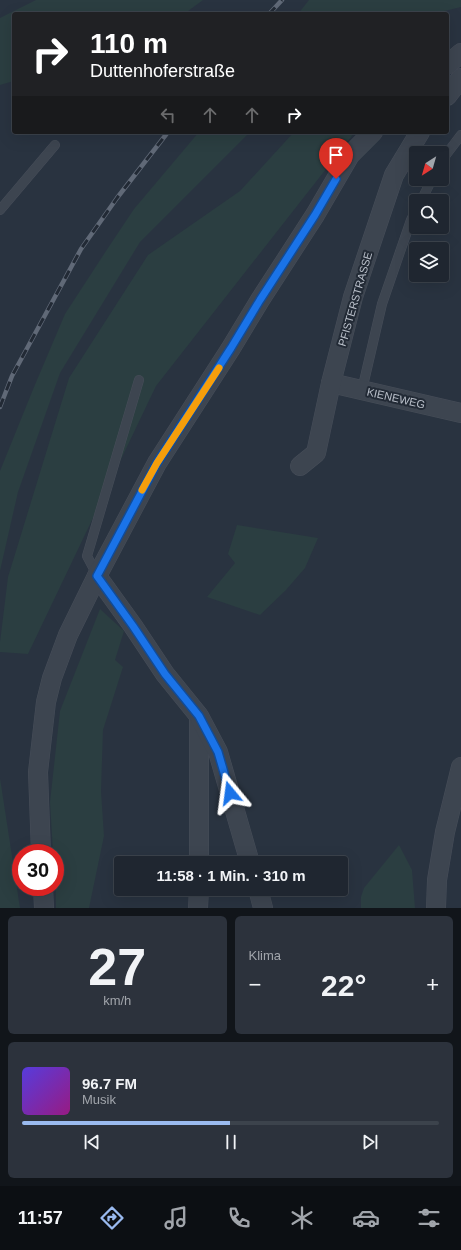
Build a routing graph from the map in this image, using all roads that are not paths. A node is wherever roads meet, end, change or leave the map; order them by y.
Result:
1 (461, 53) edge
2 (449, 63) edge
3 (461, 78) edge
4 (449, 93) edge
5 (371, 134) edge
6 (419, 134) edge
7 (461, 134) edge
8 (55, 145) dead end
9 (449, 150) edge
10 (0, 210) edge
11 (409, 226) edge
12 (138, 380) dead end
13 (331, 383) junction
14 (362, 390) junction
15 (461, 413) edge
16 (300, 466) dead end
17 (97, 576) junction
18 (199, 716) junction
19 (461, 767) edge
20 (41, 844) edge
21 (199, 856) edge
22 (248, 856) edge
23 (43, 896) edge
24 (199, 896) edge
25 (260, 896) edge
26 (44, 908) edge
27 (198, 908) edge
28 (263, 908) edge
29 (436, 908) edge

1 - 2 street
3 - 4 street
5 - 17 street
6 - 13 street, PFISTERSTRASSE
7 - 9 lane
8 - 10 lane
11 - 14 lane
12 - 17 lane
13 - 14 street, KIENEWEG
13 - 16 street, PFISTERSTRASSE
14 - 15 street, KIENEWEG
17 - 18 street
17 - 20 street
18 - 21 street
18 - 22 street
19 - 29 street
23 - 26 street
24 - 27 street
25 - 28 street

